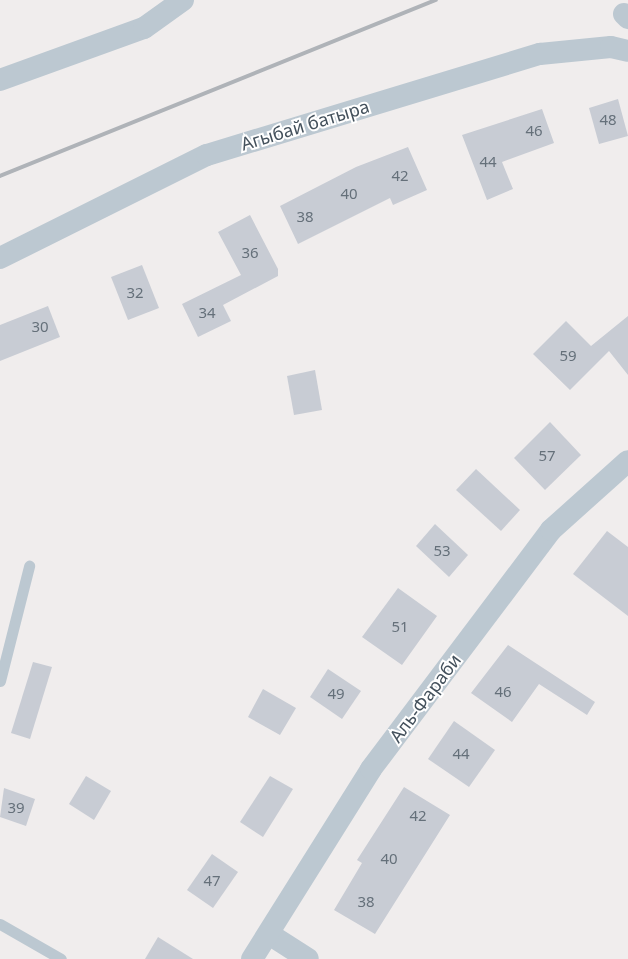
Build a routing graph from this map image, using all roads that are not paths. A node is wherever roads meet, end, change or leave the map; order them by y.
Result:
1 (183, 0) edge
2 (628, 51) edge
3 (0, 80) edge
4 (0, 258) edge
5 (628, 461) edge
6 (29, 566) dead end
7 (0, 681) edge
8 (0, 924) edge
9 (269, 934) junction
10 (61, 959) edge
11 (252, 959) edge
12 (308, 959) edge

1 - 3 street
2 - 4 street, Агыбай батыра
5 - 9 street, Аль-Фараби
6 - 7 lane
8 - 10 lane
9 - 11 street, Аль-Фараби
9 - 12 street

